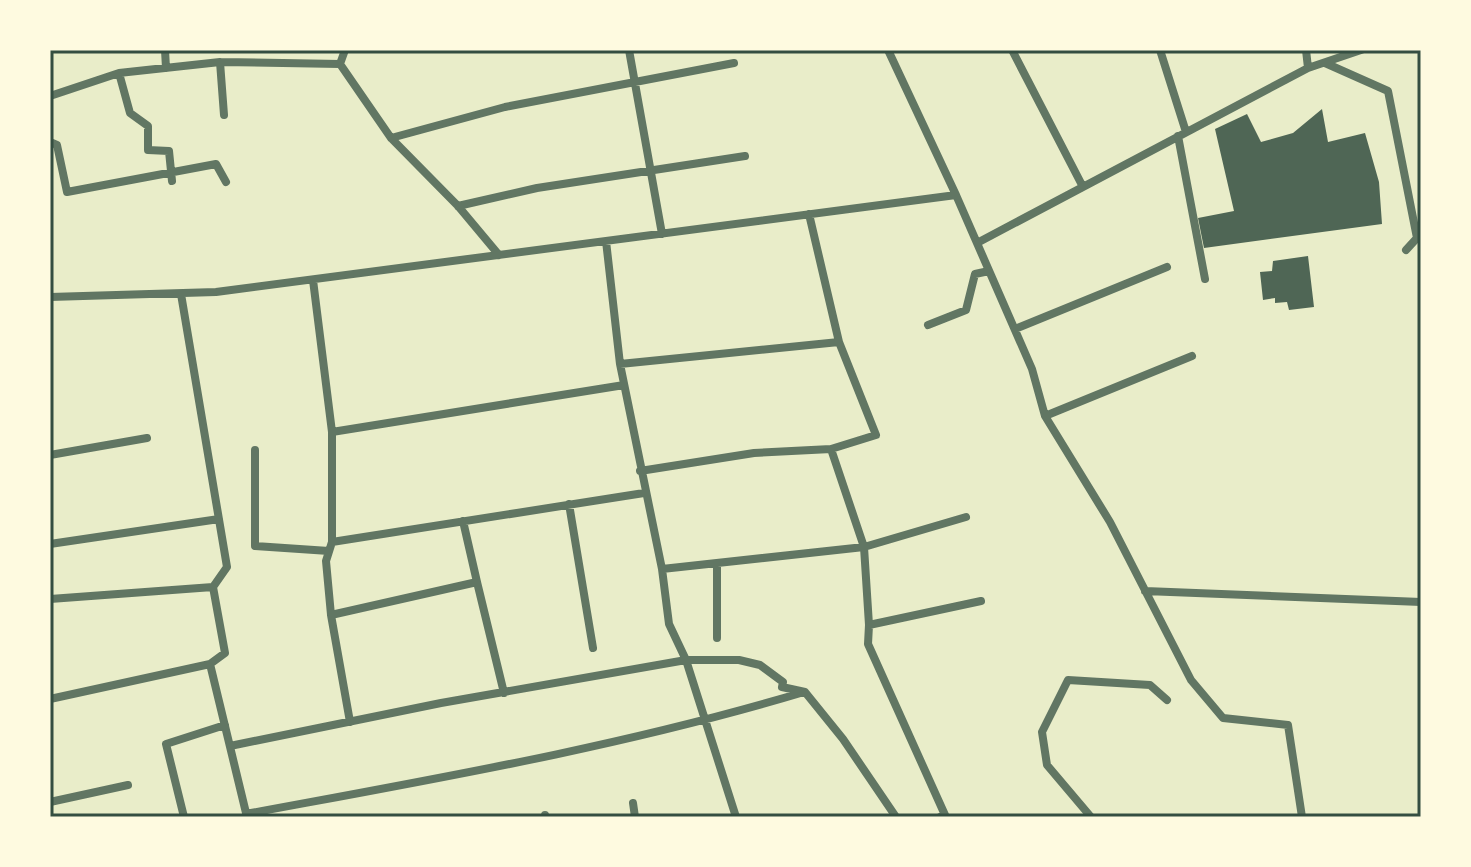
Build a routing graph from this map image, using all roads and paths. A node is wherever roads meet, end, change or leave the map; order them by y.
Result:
1 (165, 50) edge
2 (345, 50) edge
3 (629, 50) edge
4 (888, 50) edge
5 (1012, 50) edge
6 (1160, 50) edge
7 (1306, 50) edge
8 (1361, 50) edge
9 (220, 62) junction
10 (1324, 62) junction
11 (734, 63) dead end
12 (340, 64) junction
13 (166, 68) junction
14 (1308, 68) junction
15 (119, 73) junction
16 (634, 80) junction
17 (51, 97) edge
18 (224, 115) dead end
19 (1182, 134) junction
20 (391, 138) junction
21 (50, 142) edge
22 (745, 156) dead end
23 (172, 170) junction
24 (650, 171) junction
25 (172, 181) dead end
26 (226, 182) dead end
27 (1083, 187) junction
28 (956, 195) junction
29 (458, 206) junction
30 (809, 214) junction
31 (662, 234) junction
32 (606, 241) junction
33 (977, 243) junction
34 (1406, 250) dead end
35 (499, 255) junction
36 (1167, 267) dead end
37 (989, 271) junction
38 (1205, 279) dead end
39 (313, 280) junction
40 (181, 294) junction
41 (50, 297) edge
42 (928, 325) dead end
43 (1015, 329) junction
44 (839, 342) junction
45 (1192, 356) dead end
46 (620, 364) junction
47 (624, 385) junction
48 (1045, 416) junction
49 (332, 432) junction
50 (147, 438) dead end
51 (831, 449) junction
52 (255, 450) dead end
53 (50, 455) edge
54 (640, 471) junction
55 (644, 493) junction
56 (569, 504) junction
57 (966, 517) dead end
58 (219, 519) junction
59 (463, 521) junction
60 (50, 544) edge
61 (331, 546) junction
62 (864, 547) junction
63 (717, 563) junction
64 (662, 569) junction
65 (477, 582) junction
66 (213, 587) junction
67 (1145, 591) junction
68 (50, 599) edge
69 (981, 601) dead end
70 (1421, 602) edge
71 (331, 615) junction
72 (869, 625) junction
73 (717, 638) dead end
74 (593, 648) dead end
75 (686, 660) junction
76 (210, 664) junction
77 (805, 692) junction
78 (504, 693) junction
79 (50, 699) edge
80 (1167, 700) dead end
81 (350, 722) junction
82 (705, 722) junction
83 (225, 725) junction
84 (230, 746) junction
85 (128, 785) dead end
86 (50, 802) edge
87 (633, 803) dead end
88 (247, 816) edge
89 (184, 817) edge
90 (635, 817) edge
91 (736, 817) edge
92 (896, 817) edge
93 (940, 817) edge
94 (1091, 817) edge
95 (1302, 817) edge

1 - 13 street
2 - 12 street
3 - 16 street
4 - 28 street
5 - 27 street
6 - 19 street
7 - 14 street
8 - 10 street
9 - 12 street
9 - 13 street
9 - 18 street
10 - 14 street
10 - 34 street
11 - 16 street
12 - 20 street
13 - 15 street
14 - 19 street
15 - 17 street
15 - 23 street
16 - 20 street
16 - 24 street
19 - 27 street
19 - 38 street
20 - 29 street
21 - 23 street
22 - 24 street
23 - 25 street
23 - 26 street
24 - 29 street
24 - 31 street
27 - 33 street
28 - 30 street
28 - 33 street
29 - 35 street
30 - 31 street
30 - 44 street
31 - 32 street
32 - 35 street
32 - 46 street
33 - 37 street
35 - 39 street
36 - 43 street
37 - 42 street
37 - 43 street
39 - 40 street
39 - 49 street
40 - 41 street
40 - 58 street
43 - 48 street
44 - 46 street
44 - 51 street
45 - 48 street
46 - 47 street
47 - 49 street
47 - 54 street
48 - 67 street
49 - 61 street
50 - 53 street
51 - 54 street
51 - 62 street
52 - 61 street
54 - 55 street
55 - 56 street
55 - 64 street
56 - 59 street
56 - 74 street
57 - 62 street
58 - 60 street
58 - 66 street
59 - 61 street
59 - 65 street
61 - 71 street
62 - 63 street
62 - 72 street
63 - 64 street
63 - 73 street
64 - 75 street
65 - 71 street
65 - 78 street
66 - 68 street
66 - 76 street
67 - 70 street
67 - 95 street
69 - 72 street
71 - 81 street
72 - 93 street
75 - 77 street
75 - 78 street
75 - 82 street
76 - 79 street
76 - 83 street
77 - 82 street
77 - 92 street
78 - 81 street
80 - 94 street
81 - 84 street
82 - 88 street
82 - 91 street
83 - 84 street
83 - 89 street
84 - 88 street
85 - 86 street
87 - 90 street

